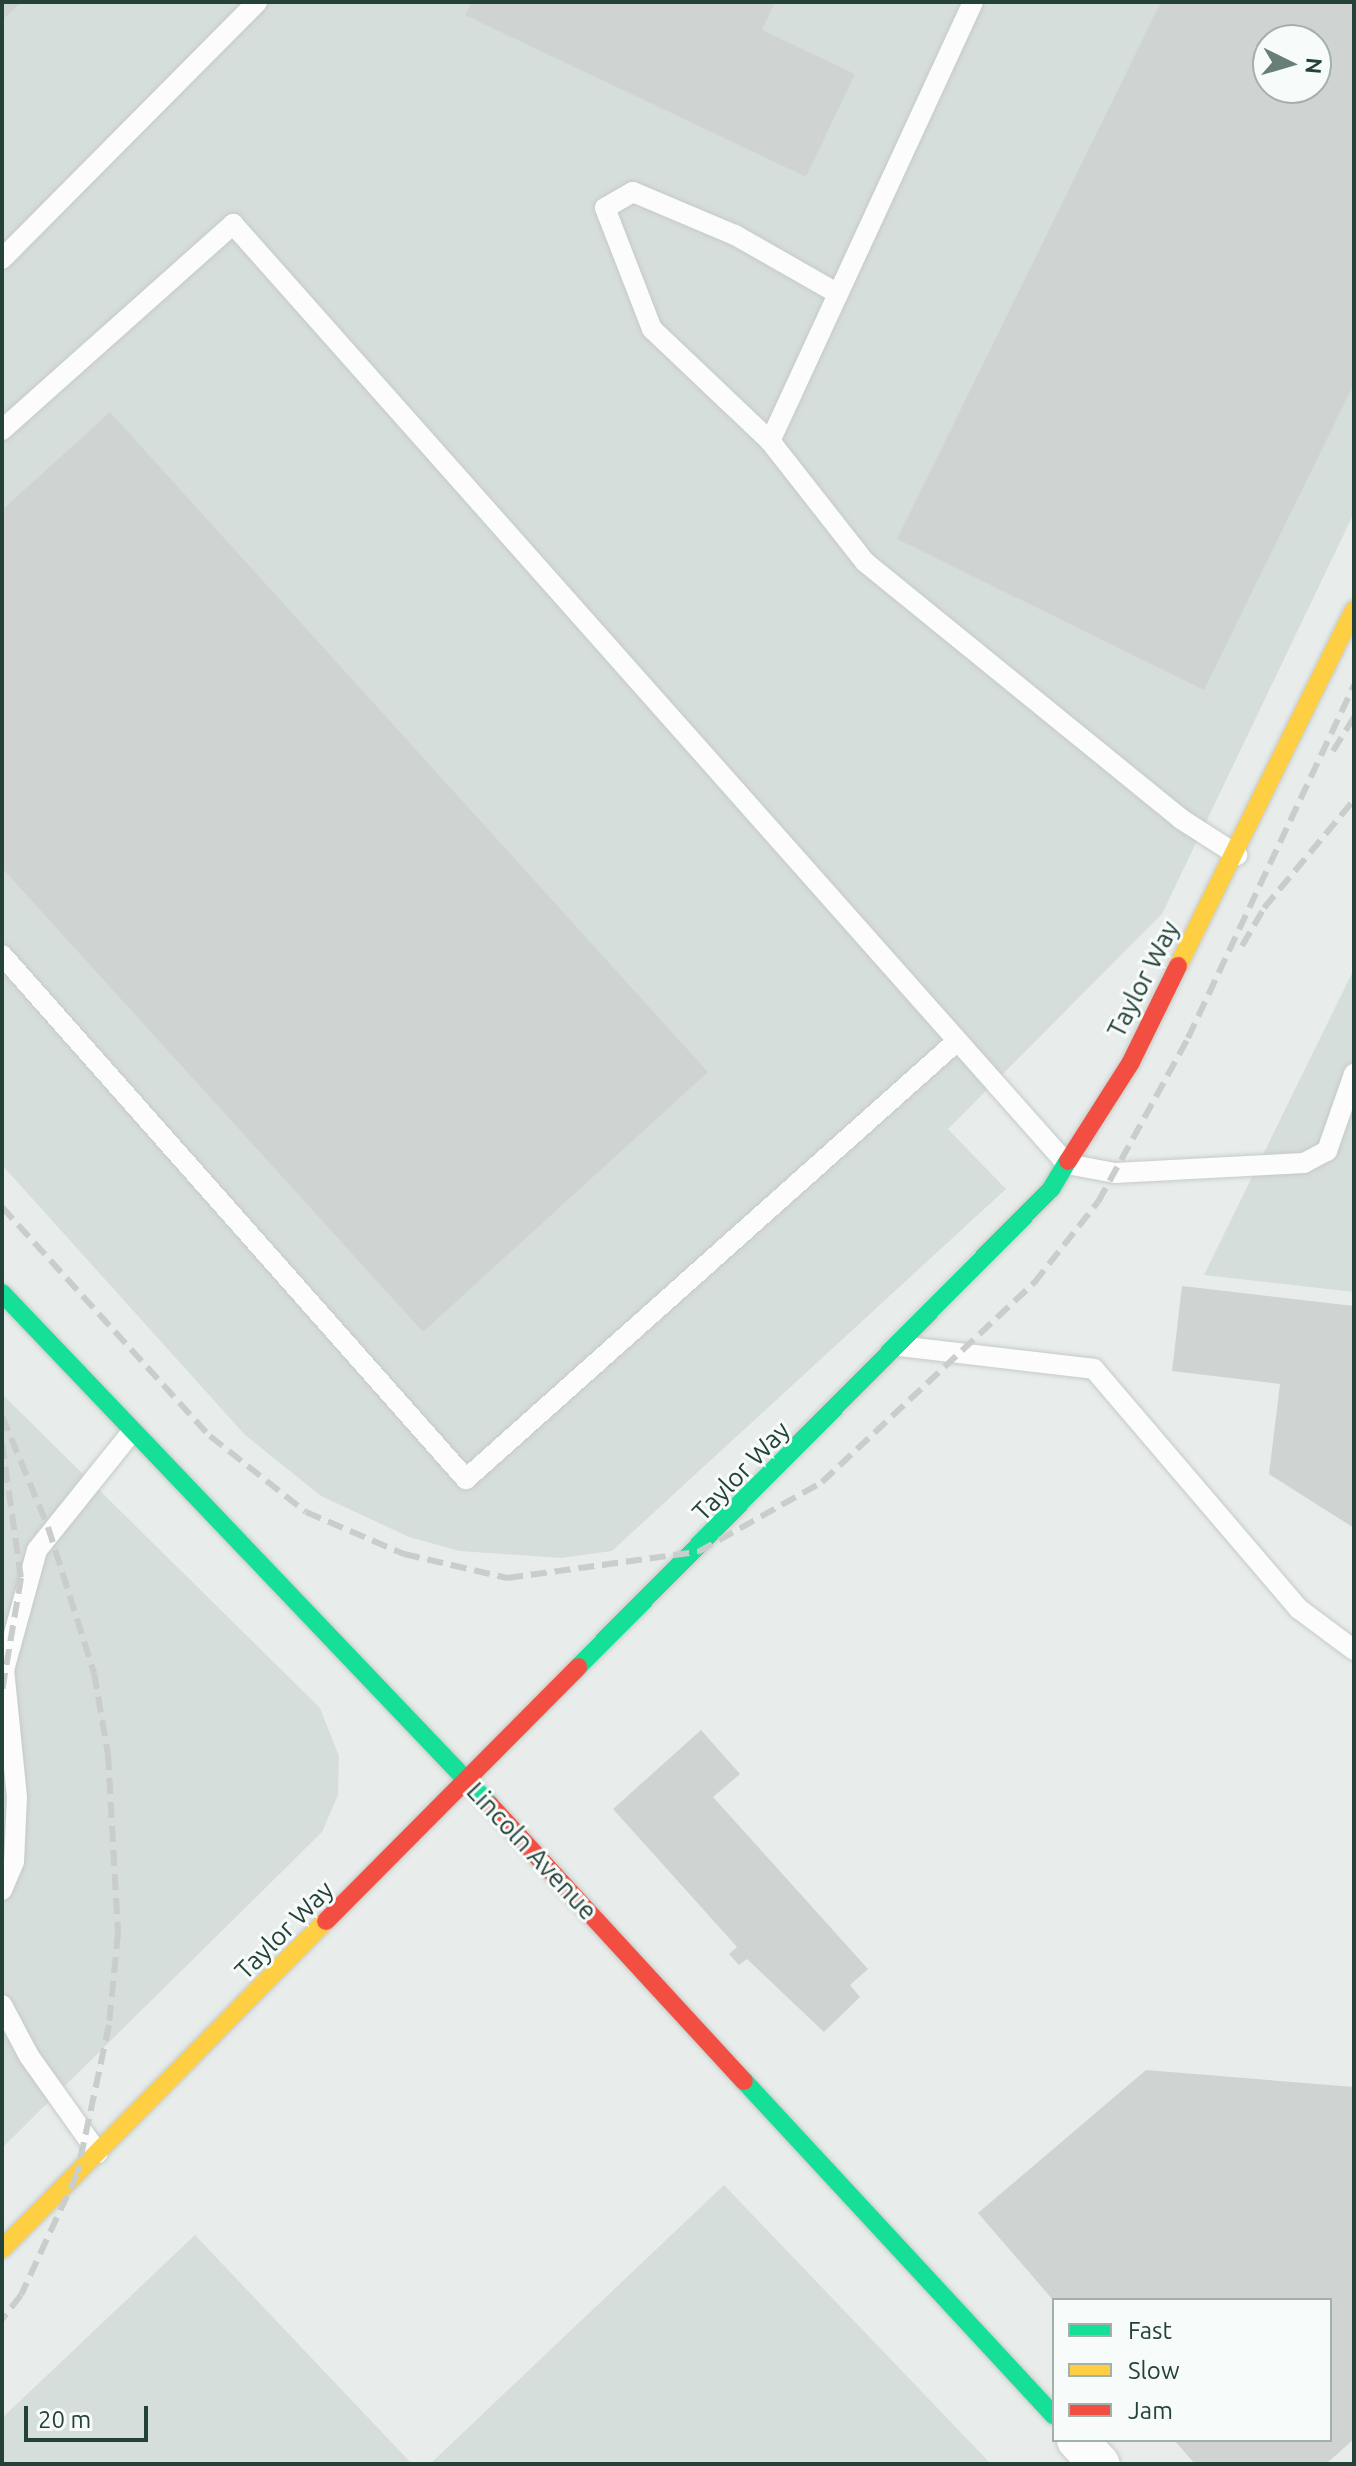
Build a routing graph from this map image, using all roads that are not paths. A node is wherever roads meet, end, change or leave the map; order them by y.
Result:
1 (257, 2) edge
2 (973, 2) edge
3 (2, 259) edge
4 (835, 292) junction
5 (2, 430) edge
6 (770, 441) junction
7 (1354, 610) edge
8 (1237, 855) junction
9 (2, 955) edge
10 (957, 1041) junction
11 (1354, 1074) edge
12 (1067, 1164) junction
13 (2, 1293) edge
14 (899, 1346) junction
15 (131, 1433) junction
16 (1354, 1650) edge
17 (3, 1669) edge
18 (469, 1783) junction
19 (2, 1890) edge
20 (2, 2005) edge
21 (98, 2153) junction
22 (2, 2249) edge
23 (1052, 2414) edge
24 (1079, 2442) edge
25 (1099, 2464) edge

1 - 3 lane
2 - 4 lane
4 - 6 lane
4 - 6 lane
5 - 10 lane
6 - 8 lane
7 - 8 street, Taylor Way
8 - 12 street, Taylor Way
9 - 10 lane
10 - 12 lane
11 - 12 lane
12 - 14 street, Taylor Way
13 - 15 street, Lincoln Avenue
14 - 16 lane
14 - 18 street, Taylor Way
15 - 17 lane
15 - 18 street, Lincoln Avenue
17 - 19 lane
18 - 21 street, Taylor Way
18 - 23 street, Lincoln Avenue
20 - 21 lane
21 - 22 street, Taylor Way
24 - 25 street

